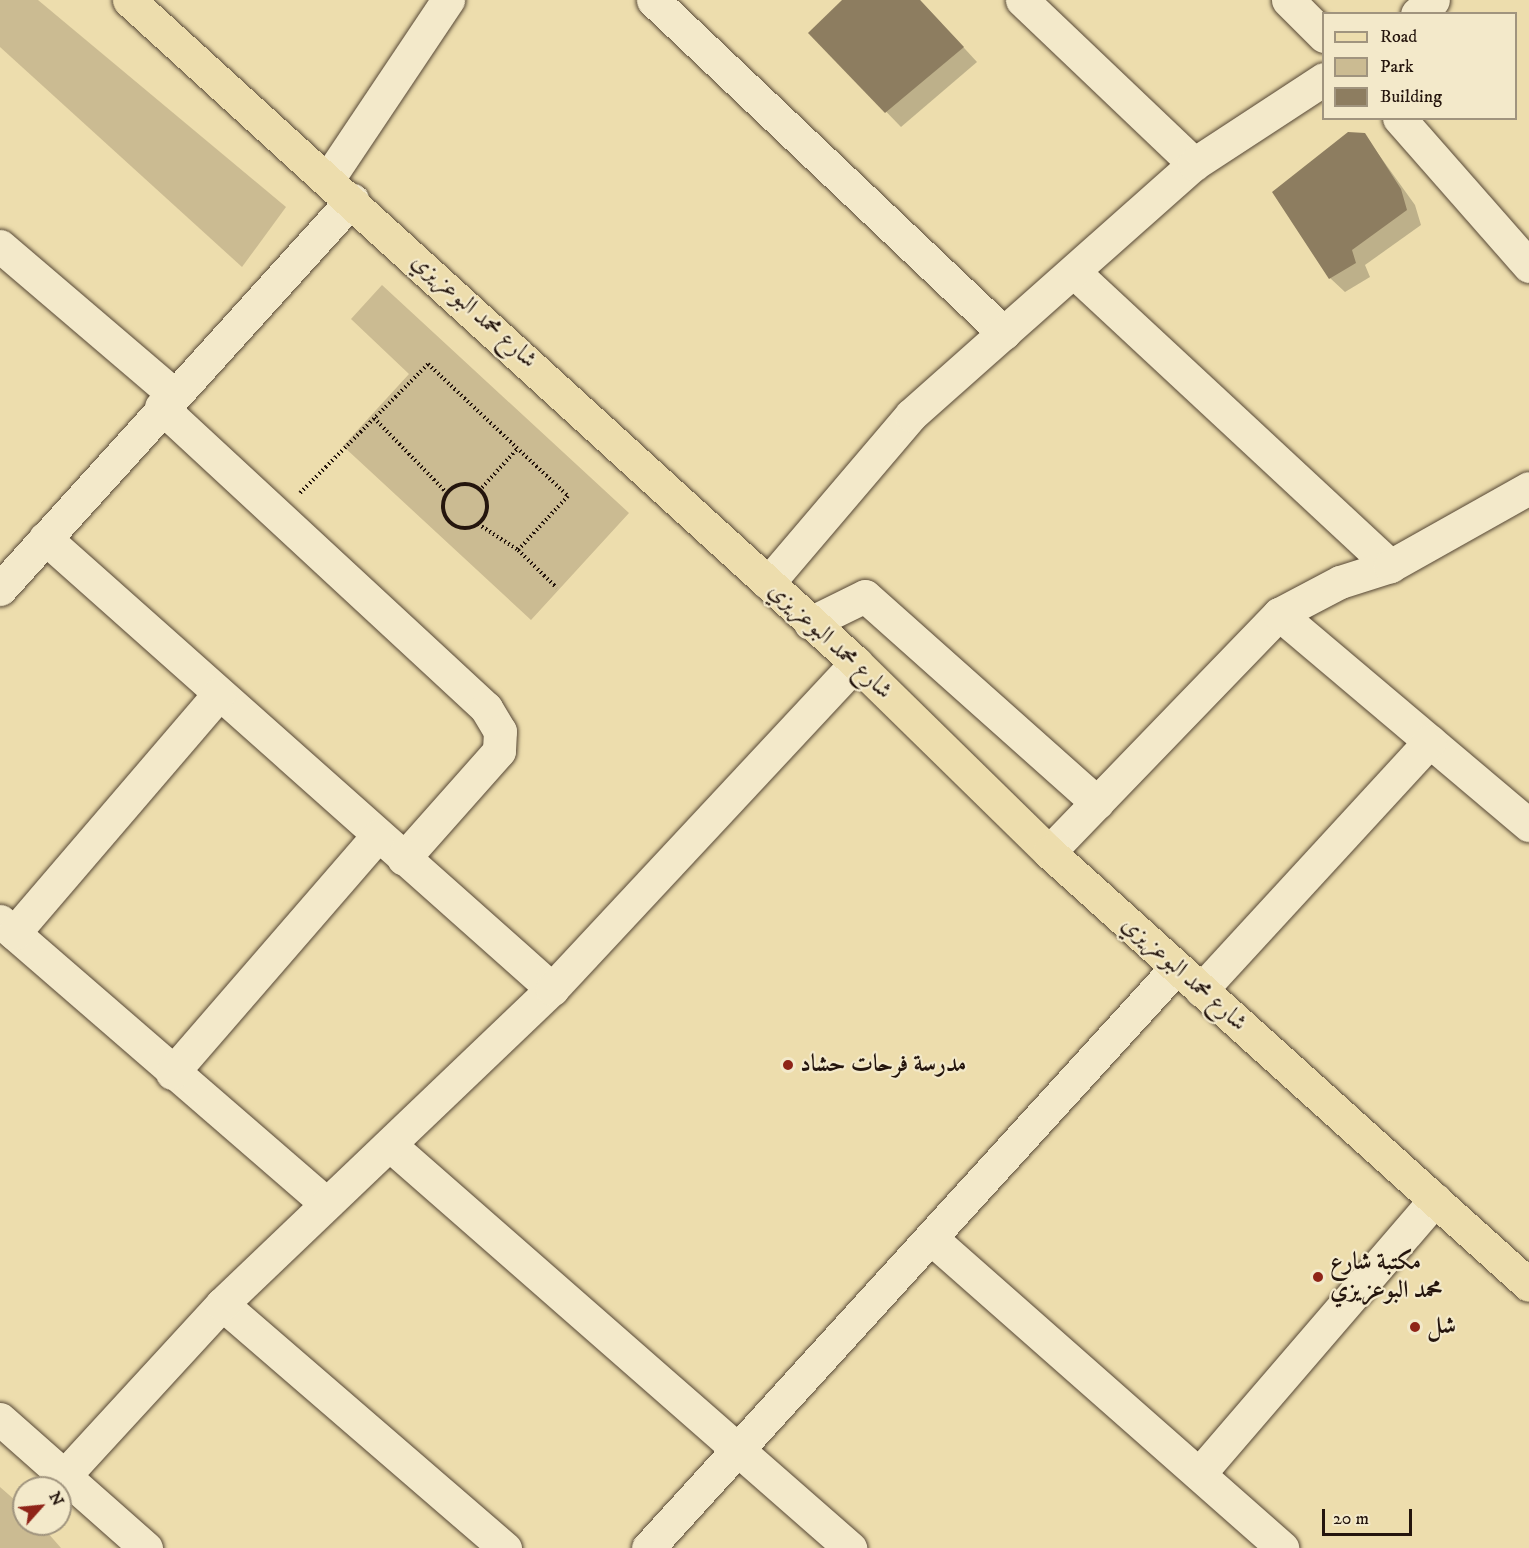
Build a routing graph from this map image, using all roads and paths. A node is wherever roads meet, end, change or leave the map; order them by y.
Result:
1 (129, 0) edge
2 (448, 0) edge
3 (653, 0) edge
4 (1022, 0) edge
5 (1288, 0) edge
6 (1433, 0) edge
7 (1419, 12) edge
8 (1322, 35) edge
9 (1322, 80) edge
10 (1401, 120) edge
11 (1194, 164) junction
12 (340, 189) junction
13 (0, 246) edge
14 (1529, 266) edge
15 (1074, 272) junction
16 (1004, 333) junction
17 (167, 401) junction
18 (374, 418) junction
19 (518, 448) junction
20 (1529, 488) edge
21 (479, 491) junction
22 (447, 493) junction
23 (276, 517) junction
24 (478, 524) junction
25 (45, 538) junction
26 (518, 550) junction
27 (1390, 566) junction
28 (768, 583) junction
29 (557, 588) dead end
30 (0, 589) edge
31 (1279, 614) junction
32 (810, 623) junction
33 (856, 663) junction
34 (219, 694) junction
35 (1430, 741) junction
36 (1097, 803) junction
37 (1529, 825) edge
38 (377, 836) junction
39 (1049, 852) junction
40 (403, 859) junction
41 (7, 927) edge
42 (1176, 968) junction
43 (552, 989) junction
44 (1201, 990) junction
45 (172, 1073) junction
46 (390, 1145) junction
47 (1435, 1200) junction
48 (325, 1203) junction
49 (932, 1239) junction
50 (1529, 1285) edge
51 (222, 1304) junction
52 (0, 1419) edge
53 (740, 1449) junction
54 (1199, 1474) junction
55 (64, 1476) joint
56 (72, 1483) edge
57 (146, 1548) edge
58 (505, 1548) edge
59 (648, 1548) edge
60 (850, 1548) edge
61 (1282, 1548) edge

1 - 12 main road, شارع محمد البوعزيزي
2 - 12 street
3 - 16 street
4 - 11 street
5 - 8 street
6 - 7 street
9 - 11 street
10 - 14 street
11 - 15 street
12 - 17 street
12 - 28 main road, شارع محمد البوعزيزي
13 - 17 street
15 - 16 street
15 - 27 street
16 - 28 street
17 - 23 street
17 - 25 street
18 - 19 path
18 - 22 path
18 - 23 path
19 - 21 path
19 - 26 path
20 - 27 street
21 - 22 path
21 - 24 path
22 - 24 path
23 - 40 street
24 - 26 path
25 - 30 street
25 - 34 street
26 - 29 path
27 - 31 street
28 - 32 main road, شارع محمد البوعزيزي
31 - 35 street
31 - 36 street
32 - 33 main road, شارع محمد البوعزيزي
32 - 36 street
33 - 39 main road, شارع محمد البوعزيزي
33 - 43 street
34 - 38 street
34 - 41 street
35 - 37 street
35 - 44 street
36 - 39 street
38 - 40 street
38 - 45 street
39 - 42 main road, شارع محمد البوعزيزي
40 - 43 street
41 - 45 street
42 - 44 main road, شارع محمد البوعزيزي
42 - 49 street
43 - 46 street
44 - 47 main road, شارع محمد البوعزيزي
45 - 48 street
46 - 48 street
46 - 53 street
47 - 50 main road, شارع محمد البوعزيزي
47 - 54 street
48 - 51 street
49 - 53 street
49 - 54 street
51 - 55 street
51 - 58 street
52 - 55 street
53 - 59 street
53 - 60 street
54 - 61 street
56 - 57 street

